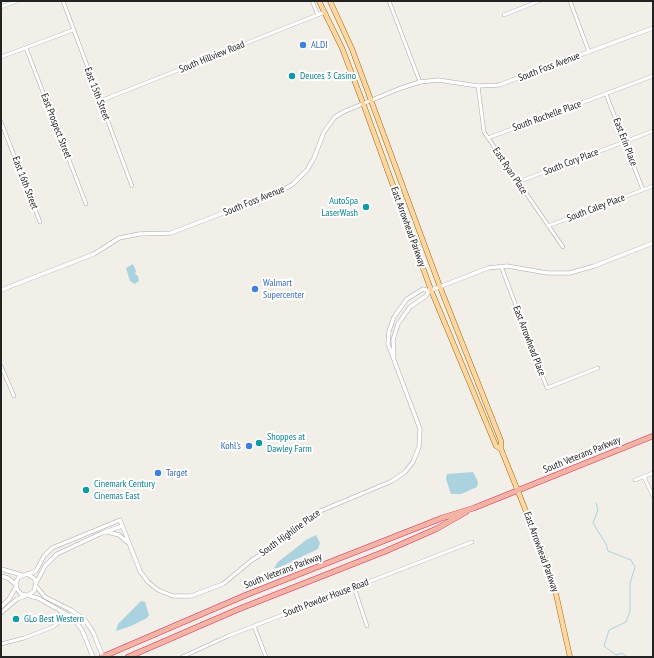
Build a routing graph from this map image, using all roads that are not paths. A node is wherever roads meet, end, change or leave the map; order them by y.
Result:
1 (17, 1) edge
2 (63, 1) edge
3 (312, 1) edge
4 (319, 1) edge
5 (330, 1) edge
6 (389, 1) edge
7 (539, 1) edge
8 (570, 1) edge
9 (1, 7) edge
10 (325, 12) junction
11 (318, 15) junction
12 (504, 15) dead end
13 (653, 28) edge
14 (73, 30) junction
15 (26, 48) junction
16 (589, 52) junction
17 (1, 57) edge
18 (653, 76) edge
19 (420, 82) junction
20 (478, 86) junction
21 (606, 94) junction
22 (371, 100) junction
23 (100, 101) junction
24 (363, 103) junction
25 (1, 122) edge
26 (653, 131) edge
27 (488, 138) junction
28 (625, 142) junction
29 (518, 182) junction
30 (132, 186) dead end
31 (653, 186) edge
32 (643, 190) junction
33 (86, 204) dead end
34 (40, 222) dead end
35 (548, 226) junction
36 (653, 243) edge
37 (563, 247) dead end
38 (501, 266) junction
39 (440, 286) junction
40 (1, 290) edge
41 (430, 290) junction
42 (394, 359) junction
43 (1, 366) edge
44 (598, 368) dead end
45 (14, 396) dead end
46 (653, 436) edge
47 (502, 449) junction
48 (653, 473) edge
49 (644, 477) junction
50 (635, 480) dead end
51 (518, 491) junction
52 (653, 496) edge
53 (474, 508) junction
54 (122, 526) junction
55 (102, 533) junction
56 (472, 542) dead end
57 (131, 548) junction
58 (1, 569) edge
59 (27, 574) junction
60 (22, 575) junction
61 (1, 576) edge
62 (36, 584) junction
63 (16, 586) junction
64 (354, 588) junction
65 (27, 595) junction
66 (1, 607) edge
67 (1, 613) edge
68 (65, 613) junction
69 (254, 626) junction
70 (367, 626) dead end
71 (1, 644) edge
72 (94, 657) edge
73 (103, 657) edge
74 (128, 657) edge
75 (182, 657) edge
76 (266, 657) edge
77 (570, 657) edge

1 - 9 street
2 - 14 street, East 15th Street
3 - 11 street
4 - 10 main road, East Arrowhead Parkway
5 - 22 main road, East Arrowhead Parkway
6 - 19 street
7 - 12 street
8 - 16 street
10 - 11 street, South Hillview Road
10 - 24 main road, East Arrowhead Parkway
11 - 23 street, South Hillview Road
13 - 16 street, South Foss Avenue
14 - 15 street
14 - 23 street, East 15th Street
15 - 17 street
15 - 33 street, East Prospect Street
16 - 20 street, South Foss Avenue
18 - 21 street, South Rochelle Place
19 - 20 street, South Foss Avenue
19 - 22 street, South Foss Avenue
20 - 27 street, East Ryan Place
21 - 27 street, South Rochelle Place
21 - 28 street, East Erin Place
22 - 24 street, South Foss Avenue
22 - 39 main road, East Arrowhead Parkway
23 - 30 street, East 15th Street
24 - 40 street, South Foss Avenue
24 - 41 main road, East Arrowhead Parkway
25 - 34 street, East 16th Street
26 - 28 street, South Cory Place
27 - 29 street, East Ryan Place
28 - 29 street, South Cory Place
28 - 32 street, East Erin Place
29 - 35 street, East Ryan Place
31 - 32 street, South Caley Place
32 - 35 street, South Caley Place
35 - 37 street, East Ryan Place
36 - 38 street
38 - 39 street
38 - 44 street, East Arrowhead Place
39 - 41 street
39 - 47 main road, East Arrowhead Parkway
41 - 42 street, South Highline Place
41 - 42 street, South Highline Place
41 - 47 main road, East Arrowhead Parkway
42 - 57 street, South Highline Place
43 - 45 street
46 - 51 highway, South Veterans Parkway
47 - 51 main road, East Arrowhead Parkway
48 - 49 street
49 - 50 street
49 - 52 street
51 - 53 highway, South Veterans Parkway
51 - 77 main road, East Arrowhead Parkway
53 - 73 highway, South Veterans Parkway
53 - 74 highway, South Veterans Parkway
54 - 55 street
54 - 57 street, South Highline Place
54 - 59 street, South Highline Place
55 - 57 street
55 - 62 street
56 - 64 street, South Powder House Road
58 - 60 street
59 - 60 street
59 - 62 street
60 - 63 street
61 - 63 street
62 - 65 street
62 - 73 street
63 - 65 street
63 - 66 street
64 - 69 street, South Powder House Road
64 - 70 street
65 - 67 street
65 - 68 street
68 - 71 street
68 - 72 street
69 - 75 street, South Powder House Road
69 - 76 street

